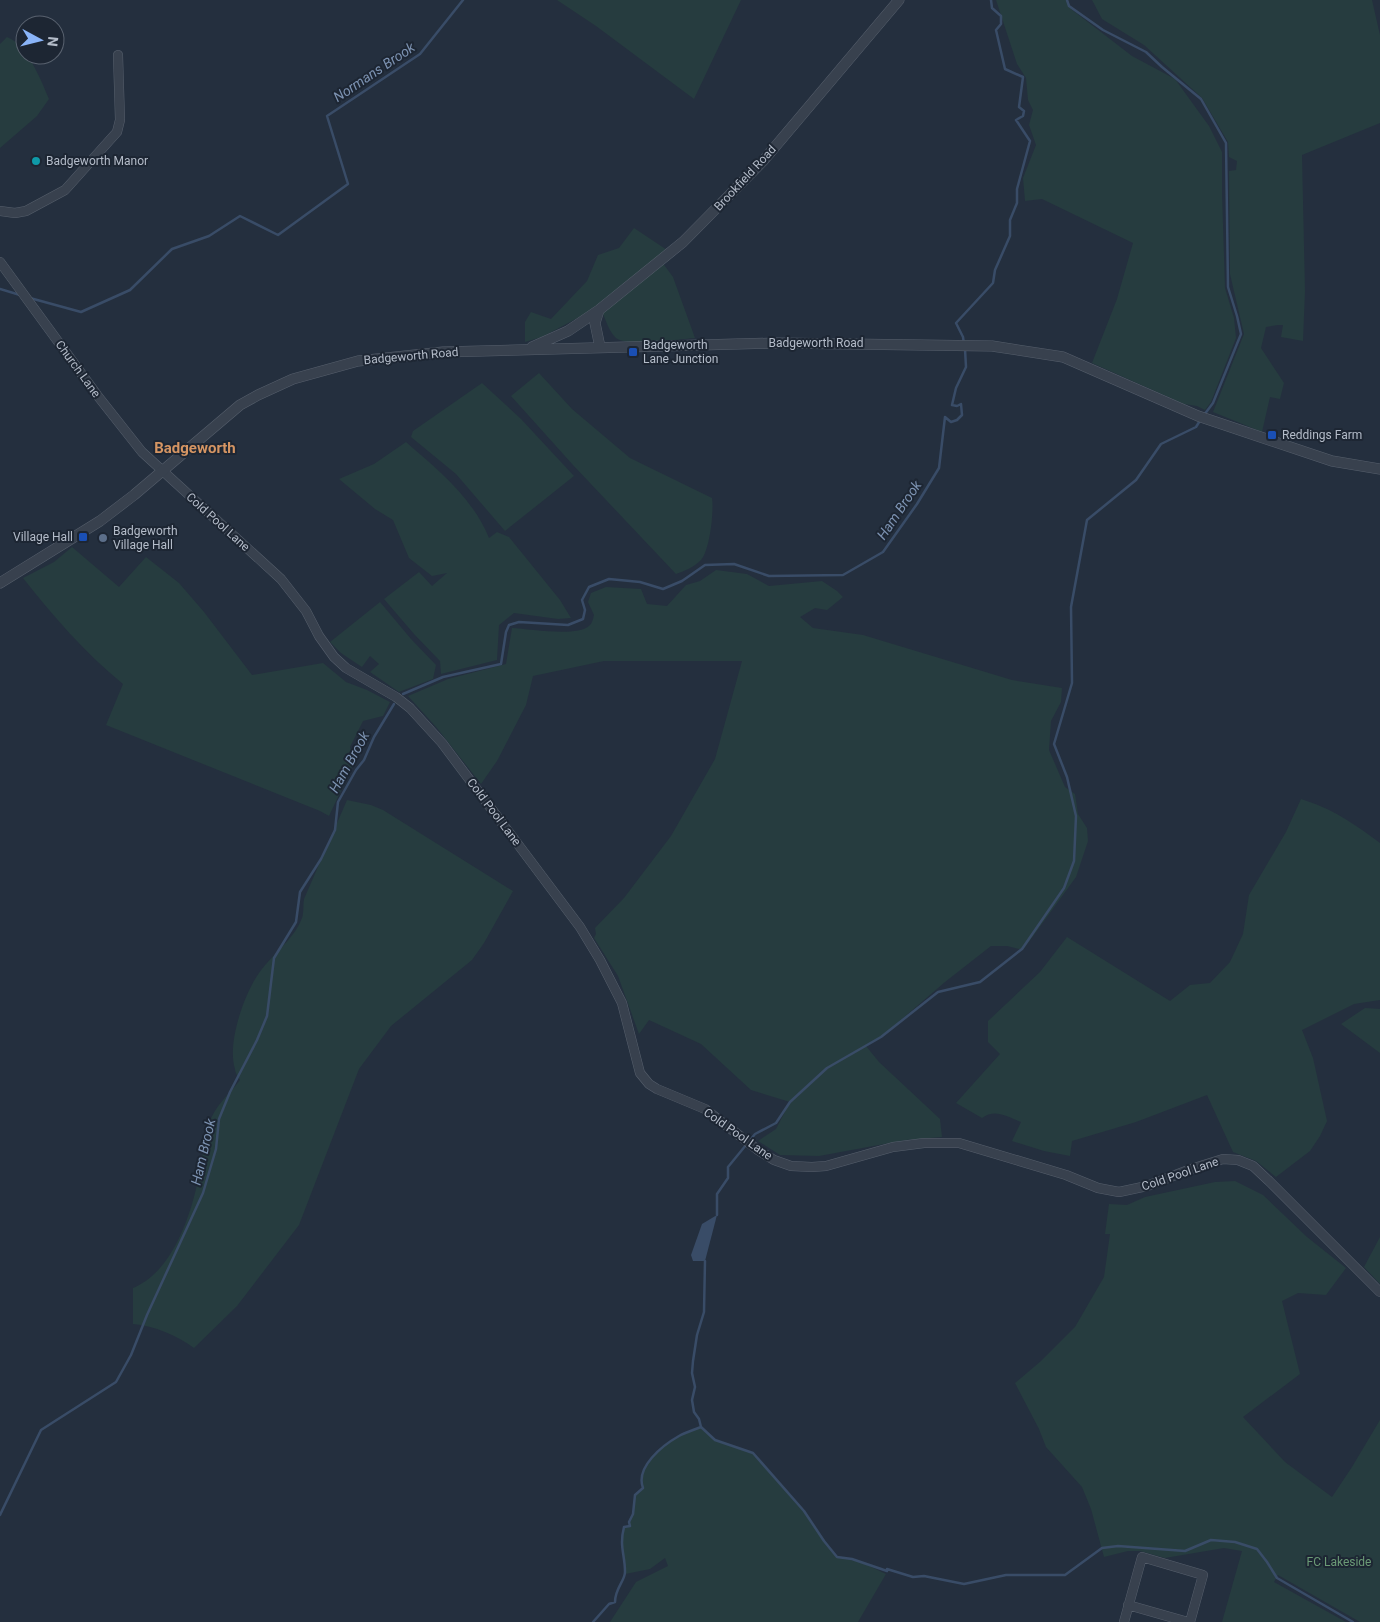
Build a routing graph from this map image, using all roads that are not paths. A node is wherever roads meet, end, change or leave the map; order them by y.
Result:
1 (899, 0) edge
2 (118, 55) dead end
3 (0, 211) edge
4 (0, 262) edge
5 (599, 310) junction
6 (568, 331) junction
7 (600, 347) junction
8 (528, 348) junction
9 (573, 348) junction
10 (1380, 469) edge
11 (163, 471) junction
12 (0, 583) edge
13 (1380, 1292) edge
14 (1128, 1606) junction
15 (1124, 1622) edge
16 (1189, 1622) edge

1 - 5 street, Brookfield Road
2 - 3 street
4 - 11 street, Church Lane
5 - 6 street, Brookfield Road
5 - 7 street
6 - 8 street, Brookfield Road
6 - 9 street
7 - 9 street, Badgeworth Road
7 - 10 street, Badgeworth Road
8 - 9 street, Badgeworth Road
8 - 11 street, Badgeworth Road
11 - 12 street, Badgeworth Road
11 - 13 street, Cold Pool Lane
14 - 15 street
14 - 16 street
14 - 16 street

